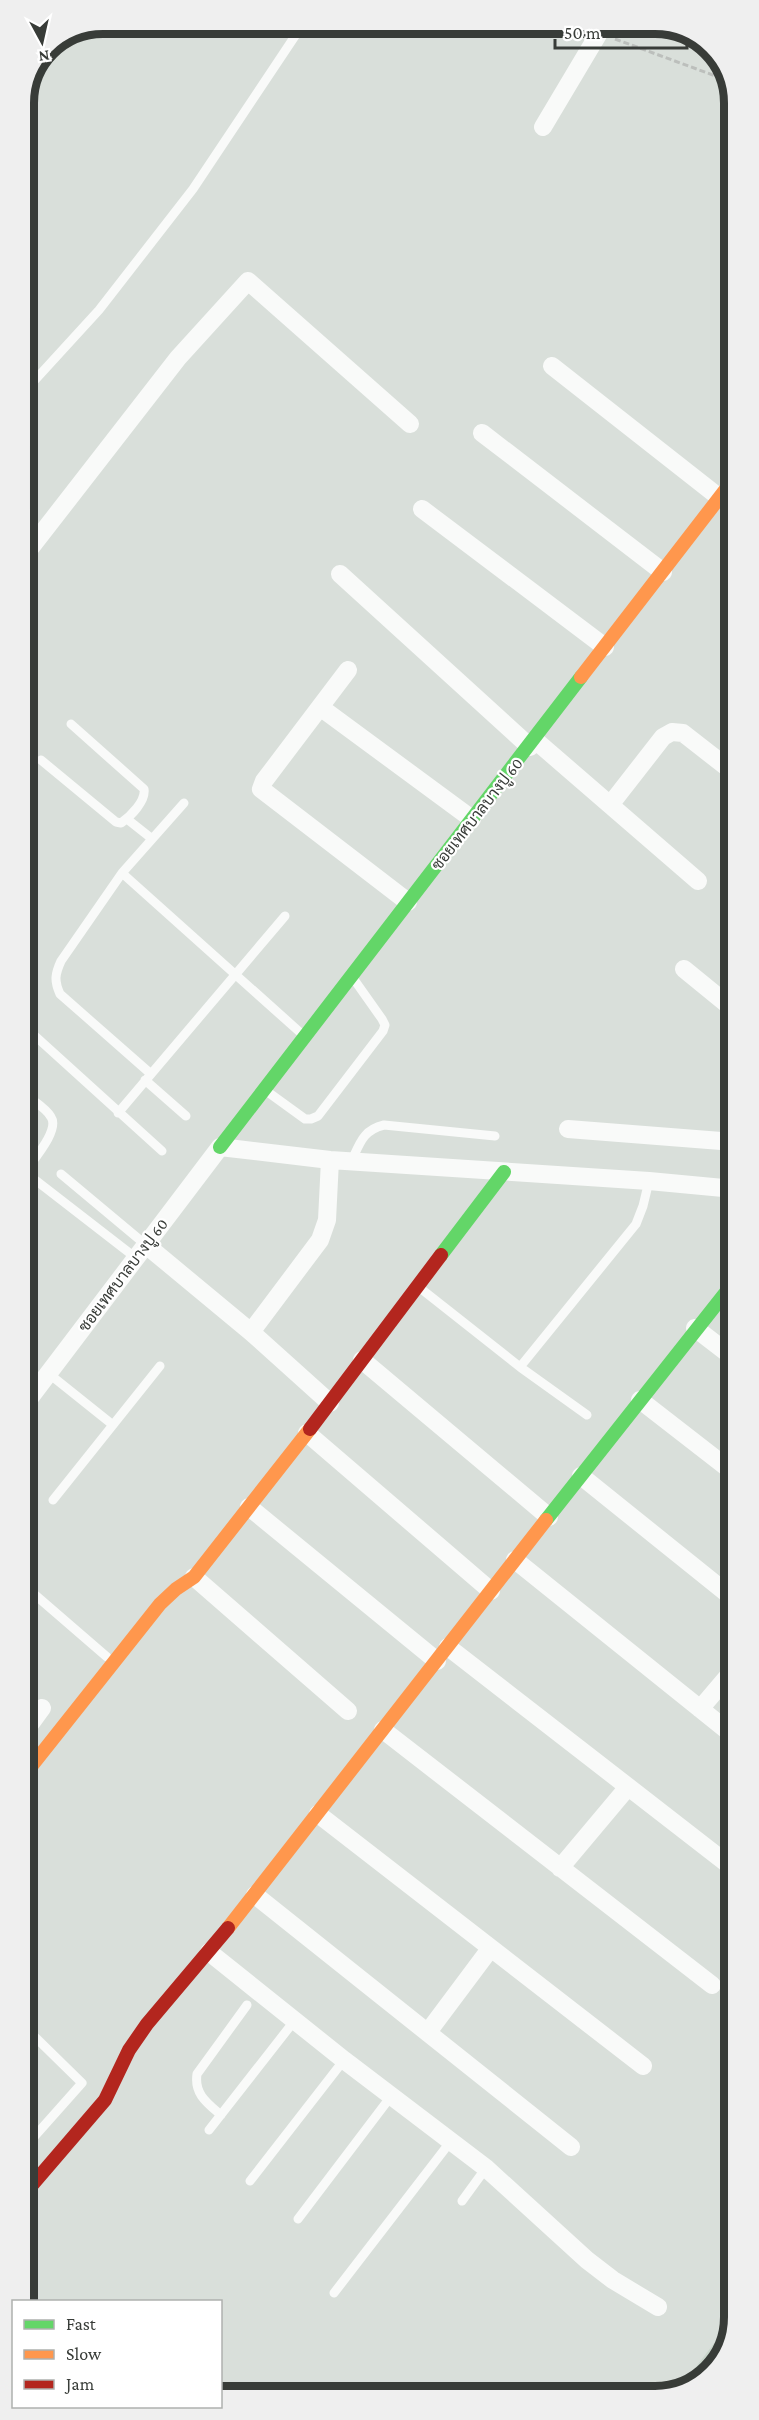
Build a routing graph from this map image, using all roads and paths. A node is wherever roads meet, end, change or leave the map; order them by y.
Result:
1 (296, 34) edge
2 (598, 35) edge
3 (604, 35) edge
4 (719, 77) edge
5 (543, 127) dead end
6 (552, 366) dead end
7 (34, 381) edge
8 (410, 424) dead end
9 (482, 433) dead end
10 (724, 492) edge
11 (720, 498) junction
12 (422, 508) dead end
13 (34, 543) edge
14 (663, 572) junction
15 (340, 574) dead end
16 (605, 647) junction
17 (348, 670) dead end
18 (320, 707) junction
19 (70, 724) dead end
20 (532, 744) junction
21 (41, 760) dead end
22 (724, 765) edge
23 (184, 803) dead end
24 (610, 805) junction
25 (127, 819) junction
26 (472, 819) junction
27 (151, 838) junction
28 (122, 873) junction
29 (698, 881) dead end
30 (408, 902) junction
31 (285, 916) dead end
32 (684, 969) dead end
33 (236, 975) junction
34 (352, 976) junction
35 (724, 1001) edge
36 (34, 1035) dead end
37 (305, 1036) junction
38 (148, 1077) junction
39 (265, 1090) junction
40 (34, 1104) edge
41 (118, 1113) junction
42 (186, 1116) dead end
43 (568, 1129) dead end
44 (495, 1136) dead end
45 (724, 1141) edge
46 (220, 1147) junction
47 (162, 1151) dead end
48 (34, 1159) edge
49 (330, 1160) junction
50 (351, 1162) junction
51 (504, 1172) junction
52 (61, 1174) dead end
53 (34, 1178) edge
54 (649, 1181) junction
55 (724, 1188) edge
56 (141, 1251) junction
57 (418, 1287) junction
58 (724, 1294) edge
59 (695, 1329) junction
60 (251, 1332) junction
61 (724, 1351) edge
62 (362, 1360) junction
63 (160, 1366) dead end
64 (520, 1367) junction
65 (48, 1373) junction
66 (34, 1391) edge
67 (640, 1400) junction
68 (330, 1403) junction
69 (587, 1415) dead end
70 (113, 1425) junction
71 (307, 1433) junction
72 (724, 1465) edge
73 (581, 1476) junction
74 (53, 1500) dead end
75 (249, 1507) junction
76 (549, 1517) junction
77 (515, 1560) junction
78 (194, 1577) junction
79 (491, 1591) junction
80 (724, 1591) edge
81 (34, 1594) edge
82 (448, 1647) junction
83 (107, 1657) dead end
84 (436, 1661) junction
85 (724, 1681) edge
86 (42, 1708) dead end
87 (700, 1709) junction
88 (348, 1711) dead end
89 (34, 1719) edge
90 (724, 1728) edge
91 (383, 1730) junction
92 (34, 1763) edge
93 (628, 1787) junction
94 (318, 1814) junction
95 (724, 1861) edge
96 (560, 1868) junction
97 (255, 1895) junction
98 (490, 1949) junction
99 (209, 1952) junction
100 (712, 1985) dead end
101 (247, 2005) dead end
102 (295, 2020) junction
103 (428, 2032) junction
104 (34, 2036) edge
105 (345, 2060) junction
106 (643, 2066) dead end
107 (392, 2095) junction
108 (221, 2115) junction
109 (209, 2130) dead end
110 (34, 2137) edge
111 (451, 2141) junction
112 (571, 2147) dead end
113 (486, 2168) junction
114 (250, 2181) dead end
115 (34, 2183) edge
116 (462, 2201) dead end
117 (298, 2219) dead end
118 (334, 2293) dead end
119 (658, 2307) dead end

1 - 7 lane
2 - 5 street
3 - 4 path
6 - 11 street
8 - 13 street
9 - 14 street
10 - 11 street, ซอยเทศบาลบางปู 60
11 - 14 street, ซอยเทศบาลบางปู 60
12 - 16 street
14 - 16 street, ซอยเทศบาลบางปู 60
15 - 20 street
16 - 20 street, ซอยเทศบาลบางปู 60
17 - 18 street
18 - 26 street
18 - 30 street
19 - 25 lane
20 - 24 street
20 - 26 street, ซอยเทศบาลบางปู 60
21 - 25 lane
22 - 24 street
23 - 27 lane
24 - 29 street
25 - 27 lane
26 - 30 street, ซอยเทศบาลบางปู 60
27 - 28 lane
28 - 33 lane
28 - 38 lane
30 - 34 street, ซอยเทศบาลบางปู 60
31 - 33 lane
32 - 35 street
33 - 37 lane
33 - 38 lane
34 - 37 street, ซอยเทศบาลบางปู 60
34 - 39 lane
36 - 41 lane
37 - 39 street, ซอยเทศบาลบางปู 60
38 - 41 lane
38 - 42 lane
39 - 46 street, ซอยเทศบาลบางปู 60
40 - 48 lane
41 - 47 lane
43 - 45 street
44 - 50 lane
46 - 49 street
46 - 56 street, ซอยเทศบาลบางปู 60
49 - 50 street
49 - 60 street
50 - 51 street
51 - 54 street
51 - 57 street
52 - 56 lane
53 - 56 lane
54 - 55 street
54 - 64 lane
56 - 60 street
56 - 65 street, ซอยเทศบาลบางปู 60
57 - 62 street
57 - 64 lane
58 - 59 street
59 - 61 street
59 - 67 street
60 - 68 street
62 - 68 street
62 - 76 street
63 - 70 lane
64 - 69 lane
65 - 66 street, ซอยเทศบาลบางปู 60
65 - 70 lane
67 - 72 street
67 - 73 street
68 - 71 street
70 - 74 lane
71 - 75 street
71 - 79 street
73 - 76 street
73 - 80 street
75 - 78 street
75 - 84 street
76 - 77 street
77 - 79 street
77 - 87 street
78 - 88 street
78 - 92 street
79 - 82 street
81 - 83 lane
82 - 84 street
82 - 93 street
84 - 91 street
85 - 87 street
86 - 89 street
87 - 90 street
91 - 94 street
91 - 96 street
93 - 95 street
93 - 96 street
94 - 97 street
94 - 98 street
96 - 100 street
97 - 99 street
97 - 103 street
98 - 103 street
98 - 106 street
99 - 102 street
99 - 115 street
101 - 108 lane
102 - 105 street
102 - 108 lane
103 - 112 street
104 - 110 lane
105 - 107 street
105 - 114 lane
107 - 111 street
107 - 117 lane
108 - 109 lane
111 - 113 street
111 - 118 lane
113 - 116 lane
113 - 119 street

